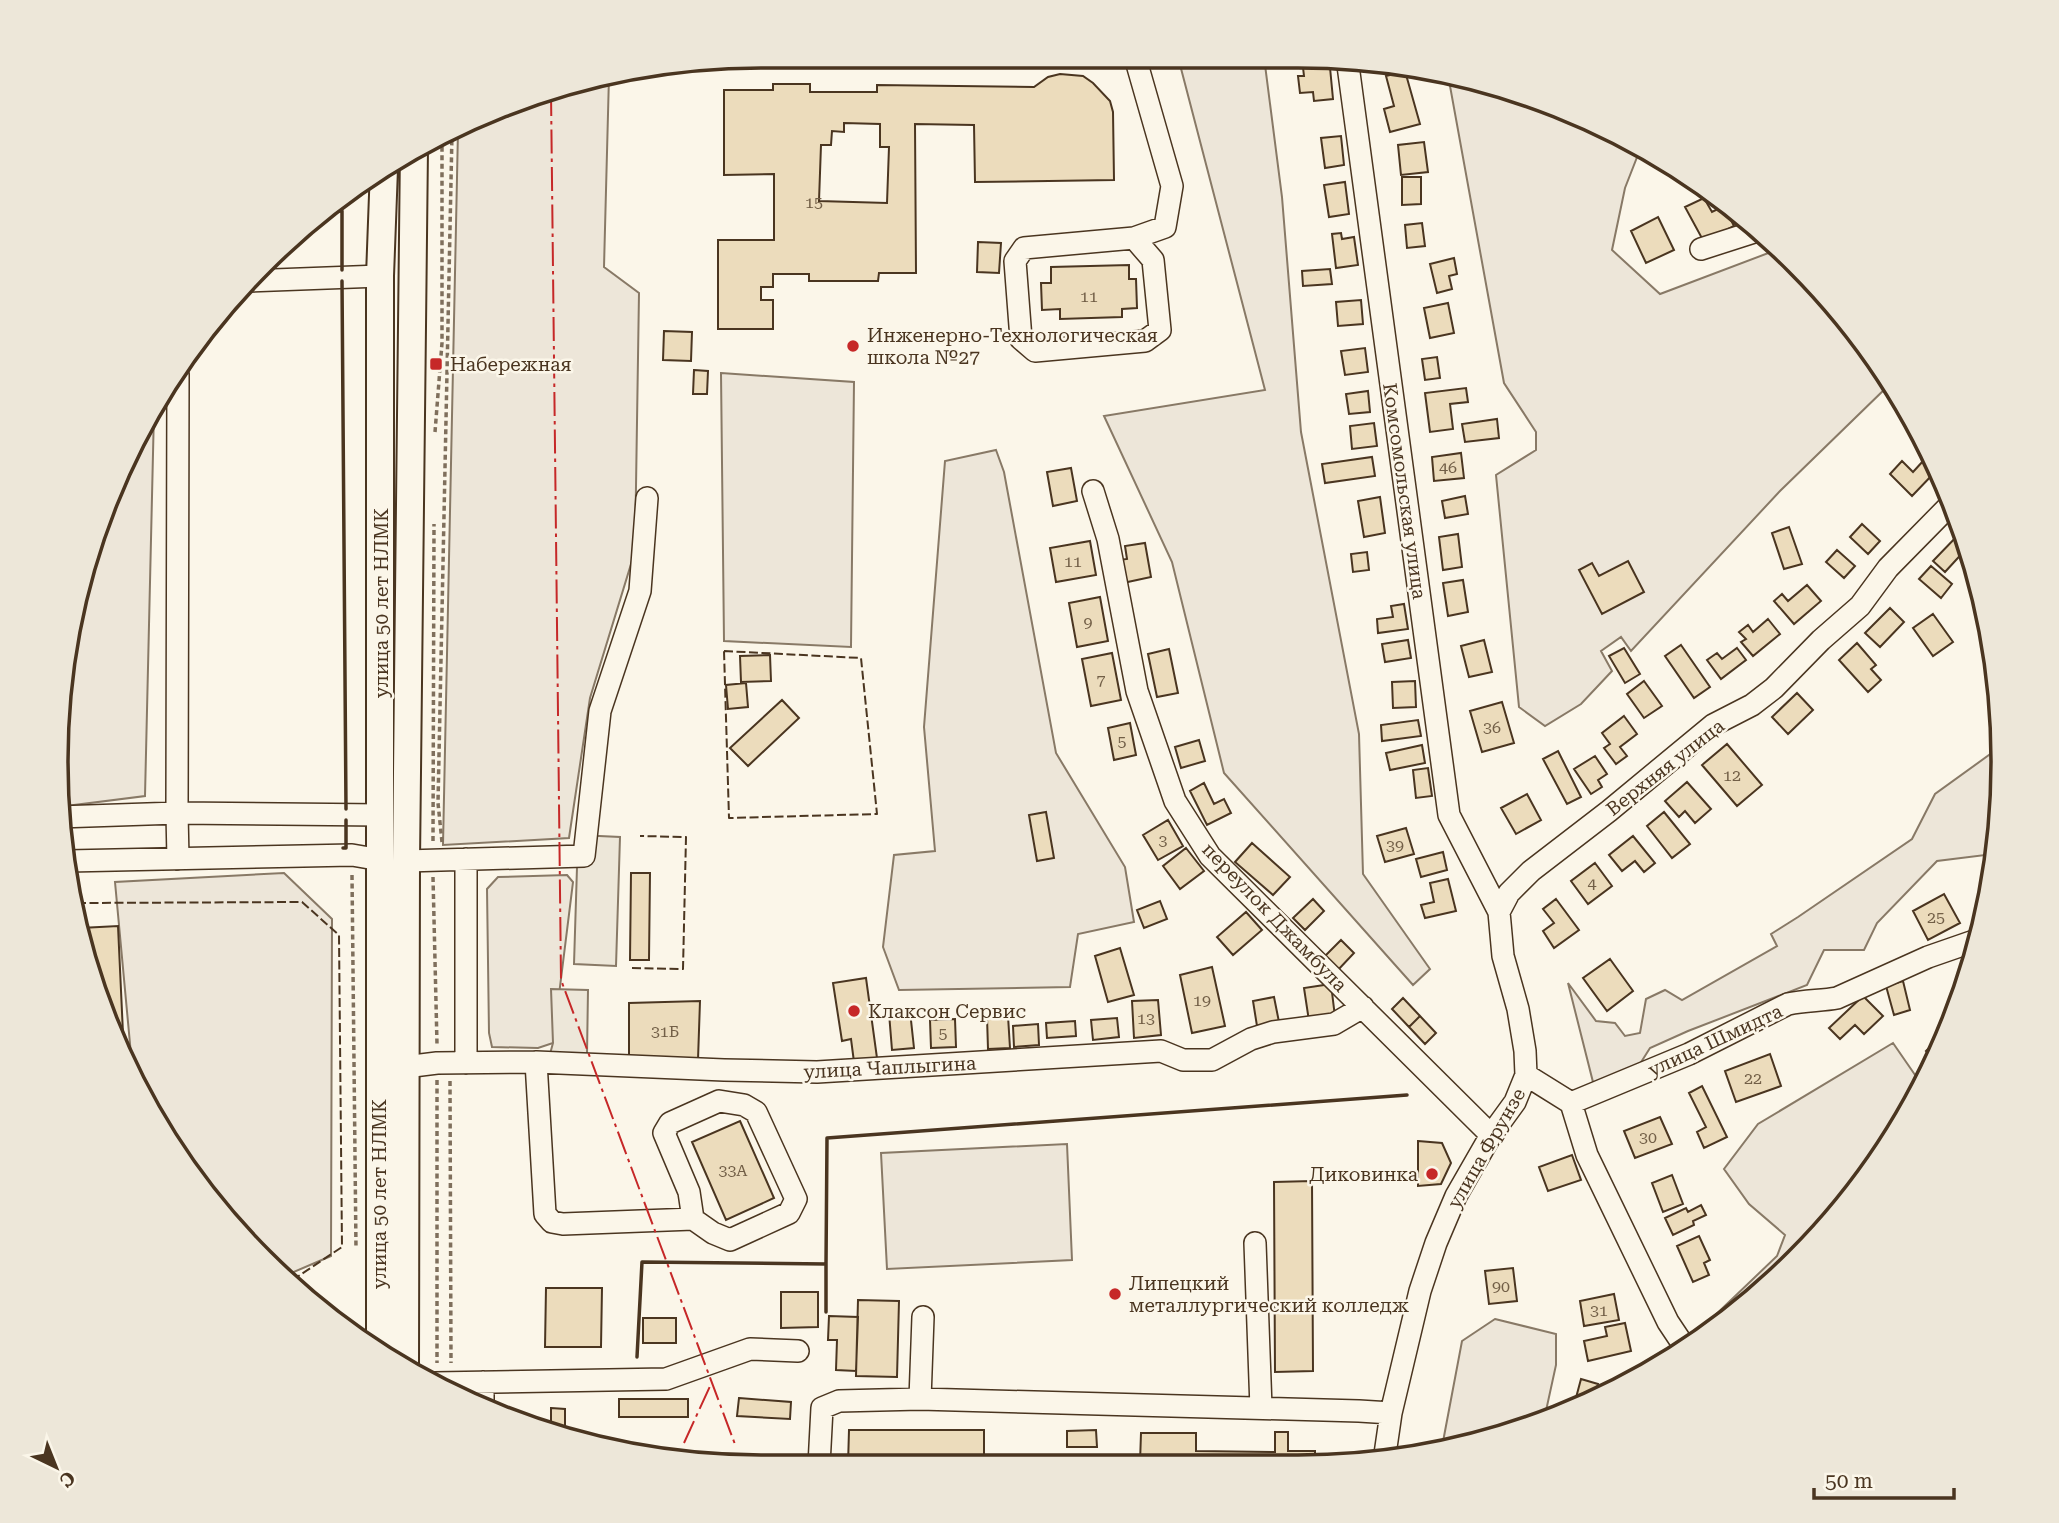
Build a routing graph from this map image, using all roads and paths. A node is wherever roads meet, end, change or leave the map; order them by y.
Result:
1 (1138, 68) edge
2 (1349, 71) edge
3 (452, 142) edge
4 (442, 147) edge
5 (414, 162) edge
6 (384, 180) edge
7 (1748, 234) edge
8 (1134, 238) junction
9 (1701, 249) dead end
10 (380, 276) junction
11 (262, 280) edge
12 (178, 387) edge
13 (434, 441) dead end
14 (1093, 491) dead end
15 (647, 499) dead end
16 (1944, 511) edge
17 (434, 525) dead end
18 (177, 813) junction
19 (381, 815) junction
20 (71, 817) edge
21 (352, 855) junction
22 (178, 859) junction
23 (439, 859) junction
24 (466, 859) junction
25 (76, 861) edge
26 (393, 861) junction
27 (1499, 912) junction
28 (1966, 944) edge
29 (1363, 1007) junction
30 (379, 1037) junction
31 (536, 1062) junction
32 (451, 1063) junction
33 (405, 1067) junction
34 (1526, 1075) junction
35 (1572, 1104) junction
36 (1491, 1135) junction
37 (693, 1219) junction
38 (1255, 1243) dead end
39 (356, 1256) dead end
40 (923, 1317) dead end
41 (380, 1340) edge
42 (1680, 1340) edge
43 (798, 1351) dead end
44 (405, 1356) edge
45 (441, 1376) edge
46 (441, 1376) edge
47 (484, 1393) edge
48 (919, 1399) junction
49 (1261, 1408) junction
50 (1391, 1413) junction
51 (1386, 1449) edge
52 (820, 1455) edge

1 - 8 street
2 - 27 street, Комсомольская улица
3 - 23 path
4 - 13 path
5 - 26 main road, улица 50 лет НЛМК
6 - 10 main road, улица 50 лет НЛМК
7 - 9 street
8 - 8 street
10 - 11 street
10 - 19 main road, улица 50 лет НЛМК
12 - 18 street
14 - 29 street, переулок Джамбула
15 - 24 street
16 - 27 street, Верхняя улица
17 - 23 path
18 - 19 street
18 - 20 street
18 - 22 street
19 - 26 main road, улица 50 лет НЛМК
21 - 22 street
21 - 26 street
21 - 39 path
22 - 25 street
23 - 24 street
23 - 26 street
23 - 32 path
24 - 32 street
26 - 30 main road, улица 50 лет НЛМК
26 - 33 main road, улица 50 лет НЛМК
27 - 34 street, улица Фрунзе
28 - 35 street, улица Шмидта
29 - 31 street, улица Чаплыгина
29 - 36 street, переулок Джамбула
30 - 33 main road, улица 50 лет НЛМК
30 - 41 main road, улица 50 лет НЛМК
31 - 32 street, улица Чаплыгина
31 - 37 street
32 - 33 street, улица Чаплыгина
32 - 45 path
32 - 46 path
33 - 44 main road, улица 50 лет НЛМК
34 - 35 street
34 - 36 street, улица Фрунзе
35 - 42 street
36 - 50 street, улица Фрунзе
37 - 37 street
38 - 49 street
40 - 48 street
43 - 47 street
48 - 49 street
48 - 52 street
49 - 50 street
50 - 51 street, улица Фрунзе

